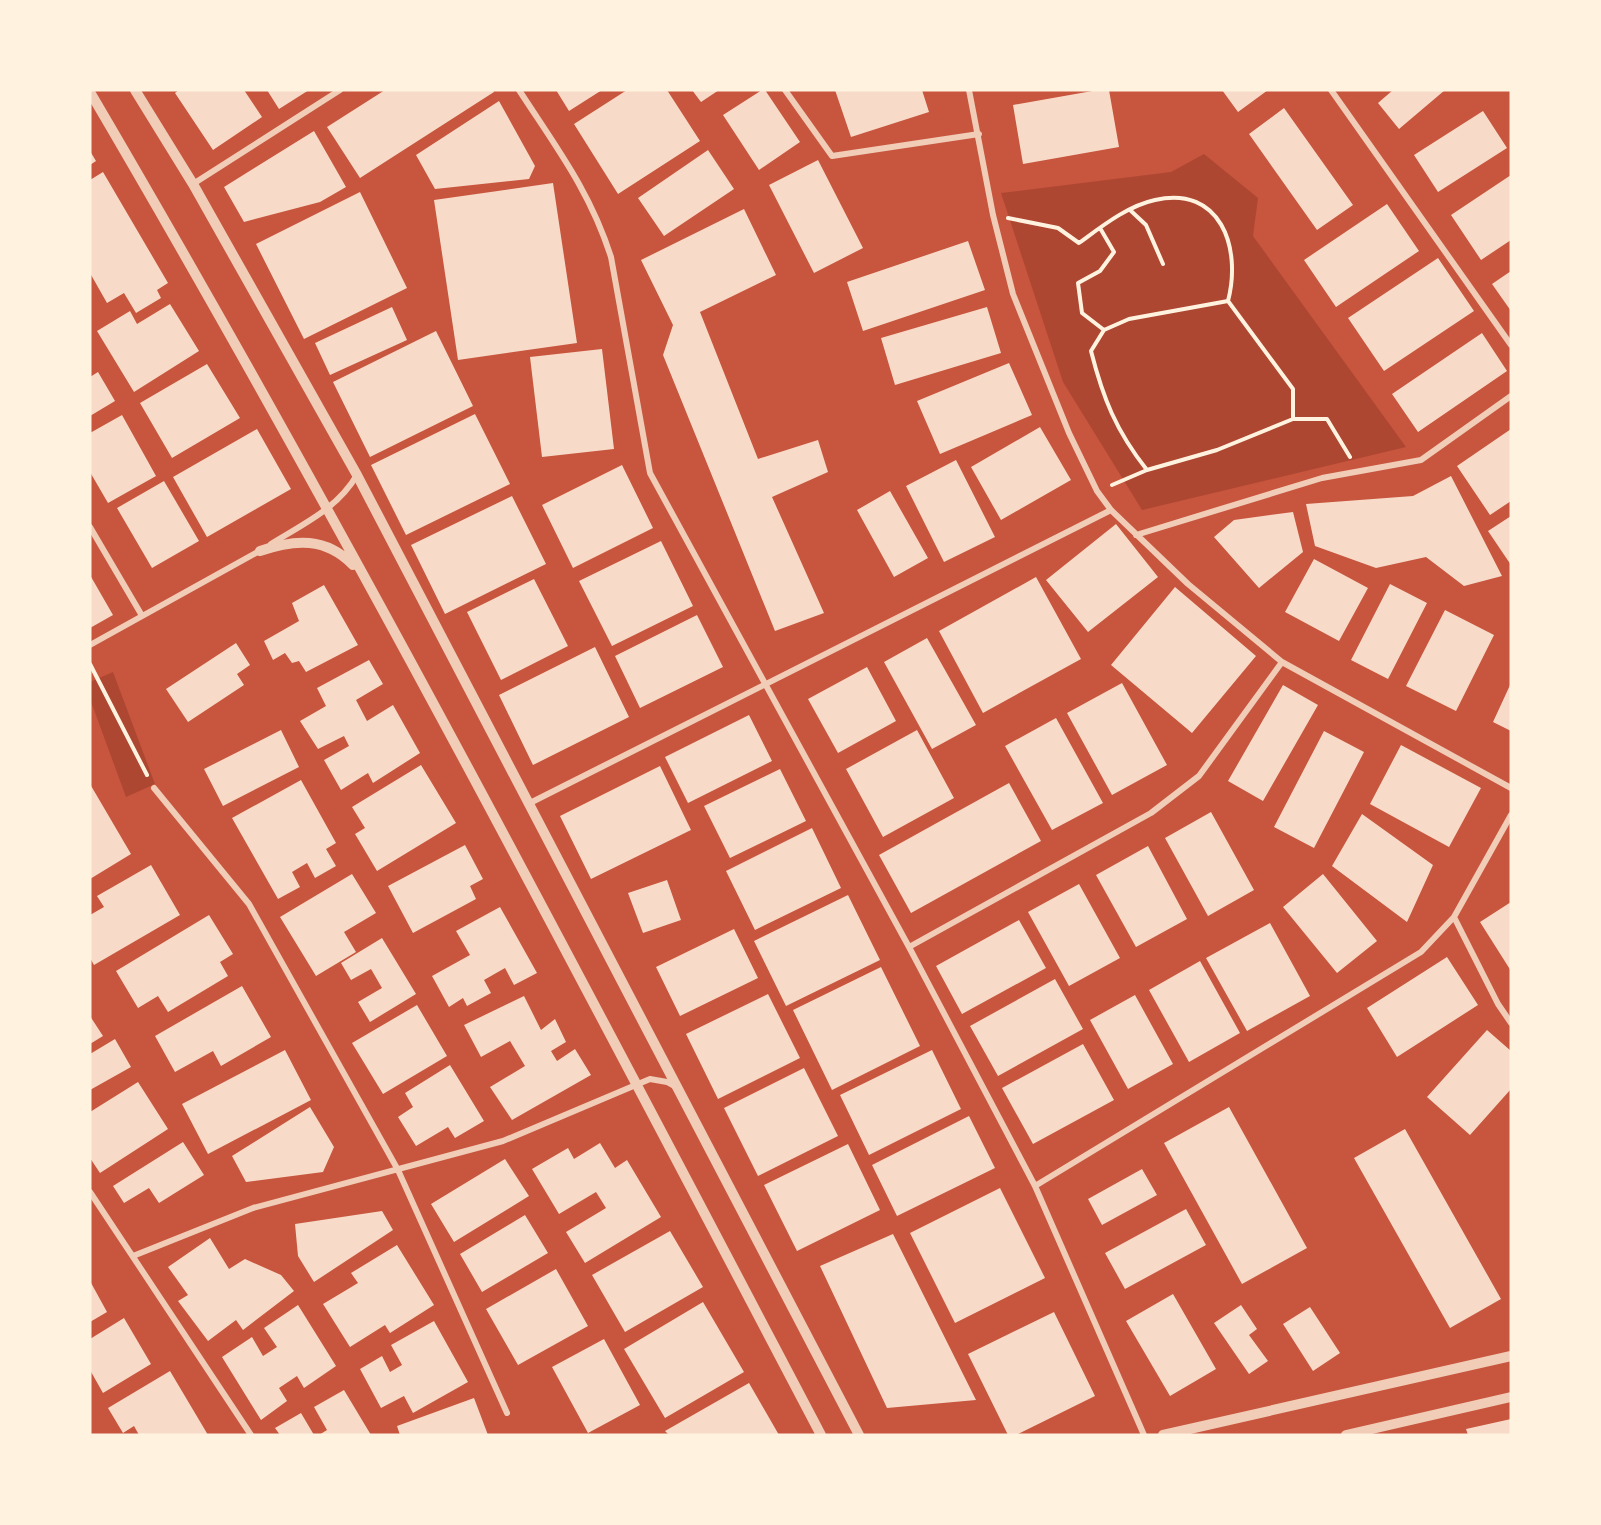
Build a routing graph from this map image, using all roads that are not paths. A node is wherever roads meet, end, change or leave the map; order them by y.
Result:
1 (135, 90) edge
2 (340, 90) edge
3 (519, 90) edge
4 (785, 90) edge
5 (969, 90) edge
6 (1331, 90) edge
7 (90, 92) edge
8 (979, 134) junction
9 (193, 184) junction
10 (1511, 345) edge
11 (1511, 396) edge
12 (357, 475) junction
13 (327, 510) junction
14 (1111, 510) junction
15 (90, 527) edge
16 (1136, 535) junction
17 (260, 551) junction
18 (363, 576) junction
19 (141, 614) junction
20 (90, 645) edge
21 (1282, 662) junction
22 (766, 686) junction
23 (154, 788) road end
24 (1511, 788) edge
25 (528, 805) junction
26 (1511, 815) edge
27 (1454, 916) junction
28 (909, 947) junction
29 (1511, 1023) edge
30 (637, 1084) junction
31 (676, 1088) junction
32 (399, 1170) junction
33 (1035, 1186) junction
34 (90, 1191) edge
35 (133, 1256) junction
36 (1511, 1356) edge
37 (1511, 1397) edge
38 (507, 1413) dead end
39 (251, 1435) edge
40 (822, 1435) edge
41 (859, 1435) edge
42 (1144, 1435) edge
43 (1163, 1435) edge
44 (1346, 1435) edge

1 - 9 street
2 - 9 street
3 - 22 street
4 - 8 street
5 - 8 street
6 - 10 street
7 - 13 street
8 - 14 street
9 - 12 street
11 - 16 street
12 - 13 street
12 - 25 street
13 - 17 street
13 - 18 street
14 - 16 street
14 - 22 street
15 - 19 street
16 - 21 street
17 - 18 street
17 - 19 street
18 - 30 street
19 - 20 street
21 - 24 street
21 - 28 street
22 - 25 street
22 - 28 street
23 - 32 street
25 - 31 street
26 - 27 street
27 - 29 street
27 - 33 street
28 - 33 street
30 - 31 street
30 - 32 street
30 - 40 street
31 - 41 street
32 - 35 street
32 - 38 street
33 - 42 street
34 - 35 street
35 - 39 street
36 - 43 street
37 - 44 street

